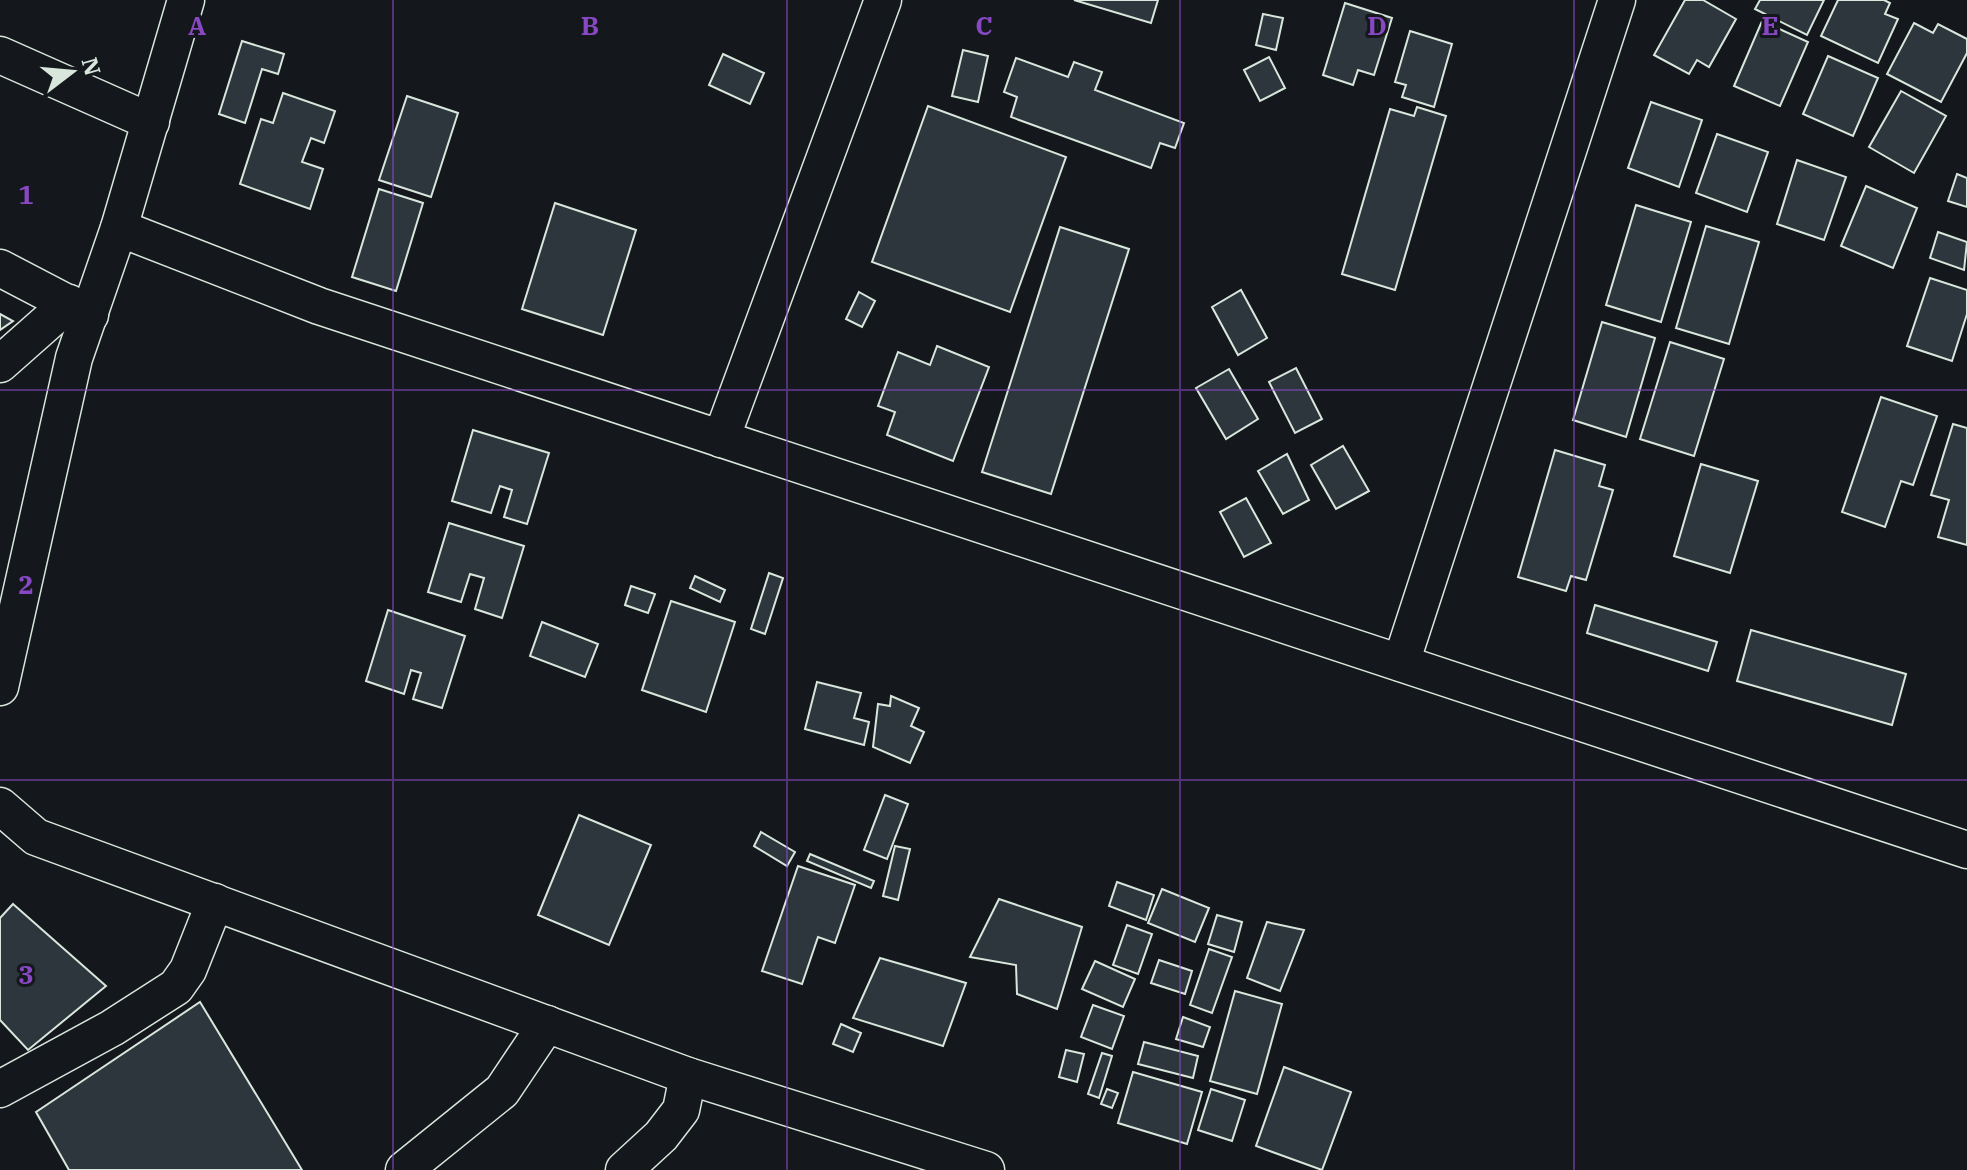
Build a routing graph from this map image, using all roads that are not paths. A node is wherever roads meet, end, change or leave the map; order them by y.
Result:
1 (186, 0) edge
2 (883, 0) edge
3 (1617, 0) edge
4 (0, 55) edge
5 (151, 122) junction
6 (119, 228) junction
7 (0, 268) edge
8 (79, 309) junction
9 (0, 364) edge
10 (721, 439) junction
11 (1401, 663) junction
12 (0, 687) edge
13 (0, 806) edge
14 (1967, 850) edge
15 (215, 902) junction
16 (547, 1024) junction
17 (688, 1076) junction
18 (0, 1089) edge
19 (924, 1161) edge
20 (404, 1170) edge
21 (624, 1170) edge
22 (986, 1170) edge

1 - 5 street
2 - 10 street
3 - 11 street
4 - 5 street
5 - 6 street
6 - 8 street
6 - 10 street
7 - 8 street
8 - 9 street
8 - 12 street
10 - 11 street
11 - 14 street
13 - 15 street
15 - 16 street
15 - 18 street
16 - 17 street
16 - 20 street
17 - 19 street
17 - 21 street
19 - 22 street

